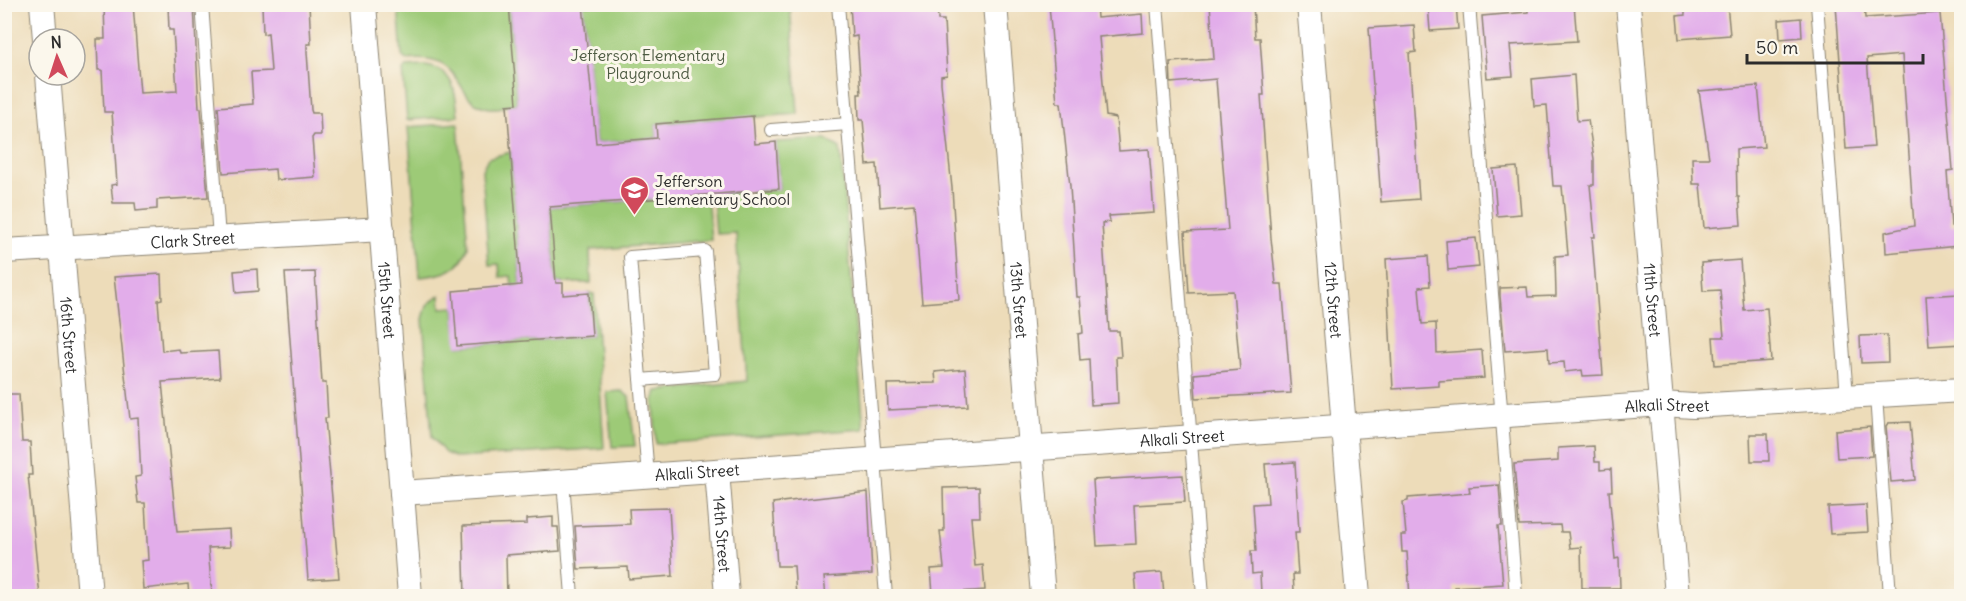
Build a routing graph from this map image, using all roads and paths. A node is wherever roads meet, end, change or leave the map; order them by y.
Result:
1 (42, 4) edge
2 (202, 4) edge
3 (364, 4) edge
4 (838, 4) edge
5 (995, 4) edge
6 (1157, 4) edge
7 (1309, 4) edge
8 (1469, 4) edge
9 (1628, 4) edge
10 (1817, 4) edge
11 (44, 27) edge
12 (49, 87) edge
13 (848, 124) junction
14 (771, 130) dead end
15 (382, 229) junction
16 (219, 238) junction
17 (62, 248) junction
18 (4, 251) edge
19 (640, 380) junction
20 (1962, 390) edge
21 (1876, 396) junction
22 (1847, 398) junction
23 (1662, 404) junction
24 (1502, 415) junction
25 (1344, 428) junction
26 (1190, 438) junction
27 (1031, 449) junction
28 (875, 460) junction
29 (717, 471) junction
30 (648, 476) junction
31 (562, 482) junction
32 (402, 493) junction
33 (90, 597) edge
34 (410, 597) edge
35 (572, 597) edge
36 (727, 597) edge
37 (886, 597) edge
38 (1043, 597) edge
39 (1203, 597) edge
40 (1358, 597) edge
41 (1516, 597) edge
42 (1677, 597) edge
43 (1890, 597) edge

1 - 11 street
2 - 16 lane
3 - 15 street, 15th Street
4 - 13 lane
5 - 27 street, 13th Street
6 - 26 lane
7 - 25 street, 12th Street
8 - 24 lane
9 - 23 street, 11th Street
10 - 22 lane
12 - 17 street, 16th Street
13 - 14 lane
13 - 28 lane
15 - 16 street, Clark Street
15 - 32 street, 15th Street
16 - 17 street, Clark Street
17 - 18 street, Clark Street
17 - 33 street, 16th Street
19 - 19 lane
19 - 30 lane
20 - 21 street, Alkali Street
21 - 22 street, Alkali Street
21 - 43 lane
22 - 23 street, Alkali Street
23 - 24 street, Alkali Street
23 - 42 street, 11th Street
24 - 25 street, Alkali Street
24 - 41 lane
25 - 26 street, Alkali Street
25 - 40 street, 12th Street
26 - 27 street, Alkali Street
26 - 39 lane
27 - 28 street, Alkali Street
27 - 38 street, 13th Street
28 - 29 street, Alkali Street
28 - 37 lane
29 - 30 street, Alkali Street
29 - 36 street, 14th Street
30 - 31 street, Alkali Street
31 - 32 street, Alkali Street
31 - 35 lane
32 - 34 street, 15th Street

